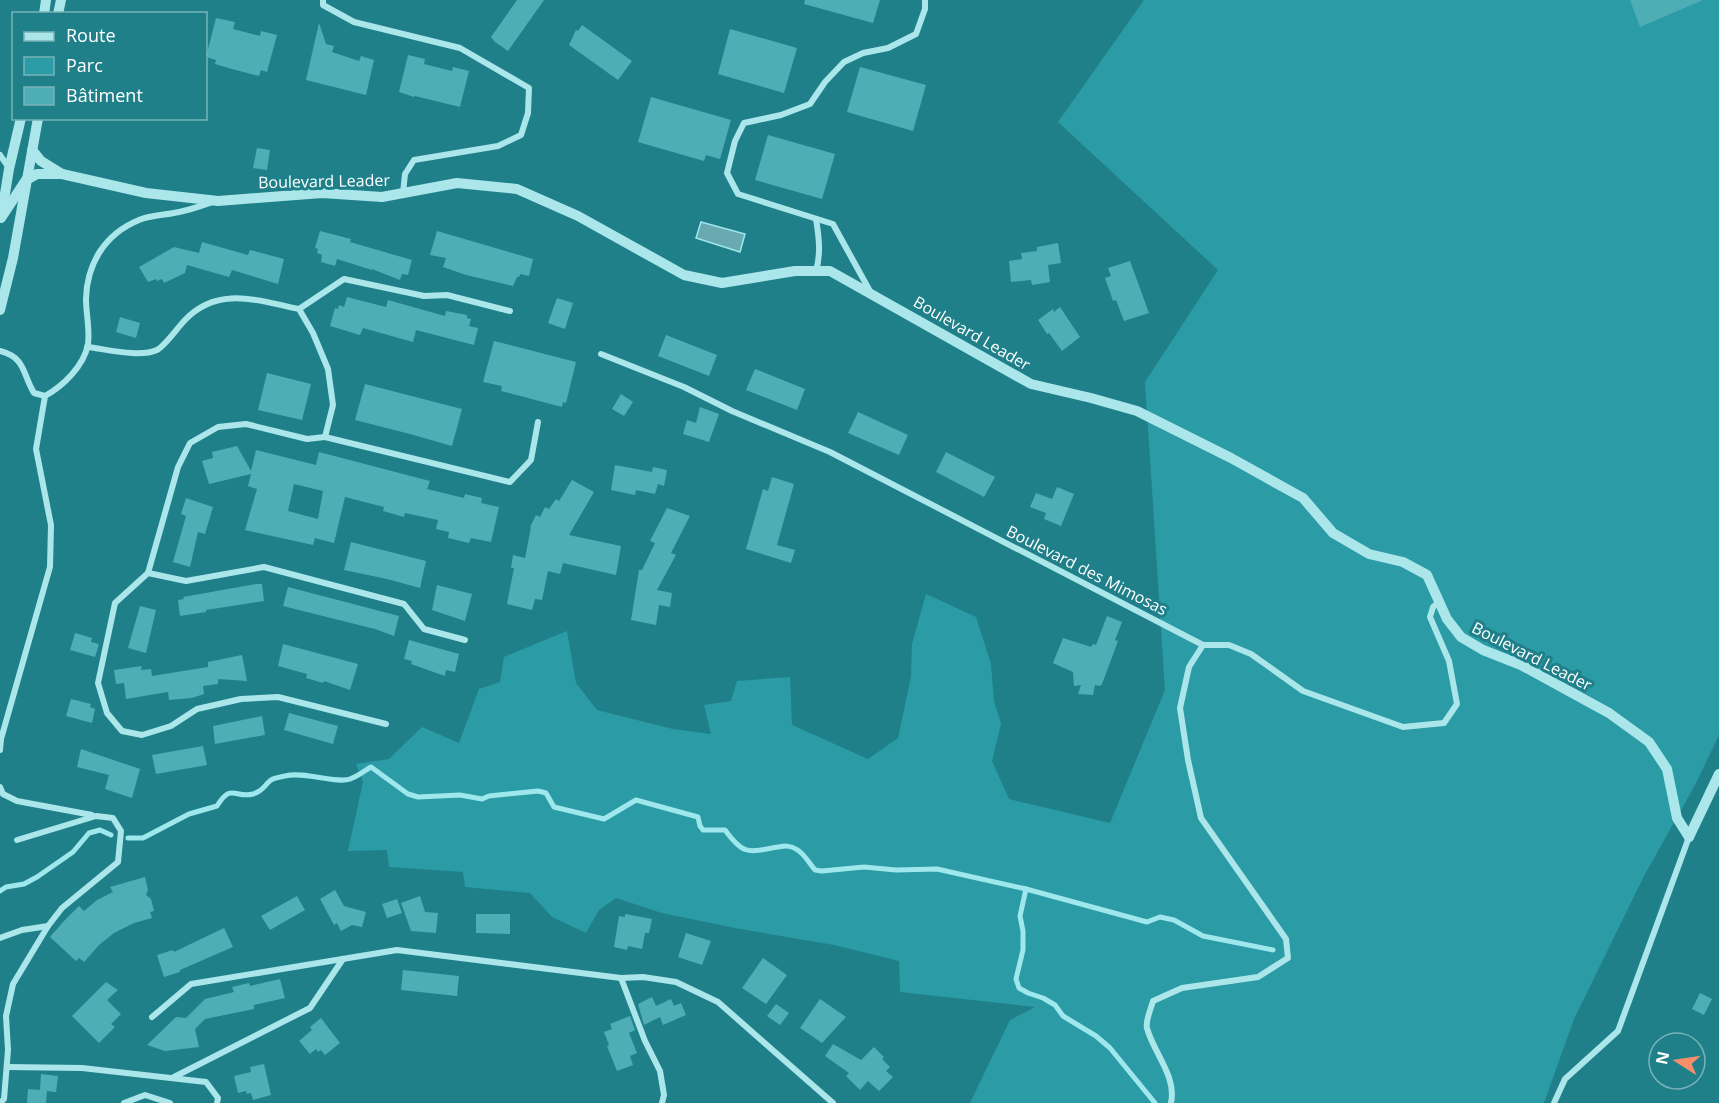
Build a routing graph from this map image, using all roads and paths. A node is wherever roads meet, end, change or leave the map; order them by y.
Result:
1 (323, 0) edge
2 (926, 0) edge
3 (21, 120) edge
4 (38, 120) edge
5 (32, 150) junction
6 (0, 155) edge
7 (9, 169) junction
8 (62, 174) junction
9 (26, 180) junction
10 (403, 193) junction
11 (218, 201) junction
12 (816, 219) junction
13 (1, 220) edge
14 (816, 271) junction
15 (871, 293) junction
16 (300, 309) junction
17 (0, 310) edge
18 (510, 311) dead end
19 (87, 347) junction
20 (0, 351) edge
21 (602, 354) dead end
22 (45, 396) junction
23 (538, 422) dead end
24 (325, 437) junction
25 (148, 573) junction
26 (1439, 602) junction
27 (465, 640) dead end
28 (1203, 645) junction
29 (386, 724) dead end
30 (0, 750) edge
31 (1719, 774) edge
32 (0, 787) edge
33 (96, 816) junction
34 (1689, 837) junction
35 (17, 840) dead end
36 (48, 926) junction
37 (0, 938) edge
38 (342, 959) junction
39 (621, 978) junction
40 (152, 1017) dead end
41 (7, 1067) junction
42 (174, 1077) junction
43 (0, 1103) edge
44 (124, 1103) edge
45 (170, 1103) edge
46 (217, 1103) edge
47 (662, 1103) edge
48 (833, 1103) edge
49 (1172, 1103) edge
50 (1554, 1103) edge

1 - 10 street
2 - 12 street
3 - 7 street
4 - 5 street
5 - 8 street
5 - 9 street
6 - 7 street
7 - 13 street
8 - 9 street
8 - 11 street, Boulevard Leader
9 - 13 street
9 - 17 street
10 - 11 street, Boulevard Leader
10 - 14 street, Boulevard Leader
11 - 19 street
12 - 14 street
12 - 15 street
14 - 15 street, Boulevard Leader
15 - 26 street, Boulevard Leader
16 - 18 street
16 - 19 street
16 - 24 street
19 - 22 street
20 - 22 street
21 - 28 street, Boulevard des Mimosas
22 - 30 street
23 - 24 street
24 - 25 street
25 - 27 street
25 - 29 street
26 - 28 street, Boulevard des Mimosas
26 - 34 street, Boulevard Leader
28 - 49 street
31 - 34 street
32 - 33 street
33 - 35 street
33 - 36 street
34 - 50 street
36 - 37 street
36 - 41 street
38 - 39 street
38 - 40 street
38 - 42 street
39 - 47 street
39 - 48 street
41 - 42 street
41 - 43 street
42 - 46 street
44 - 45 street

